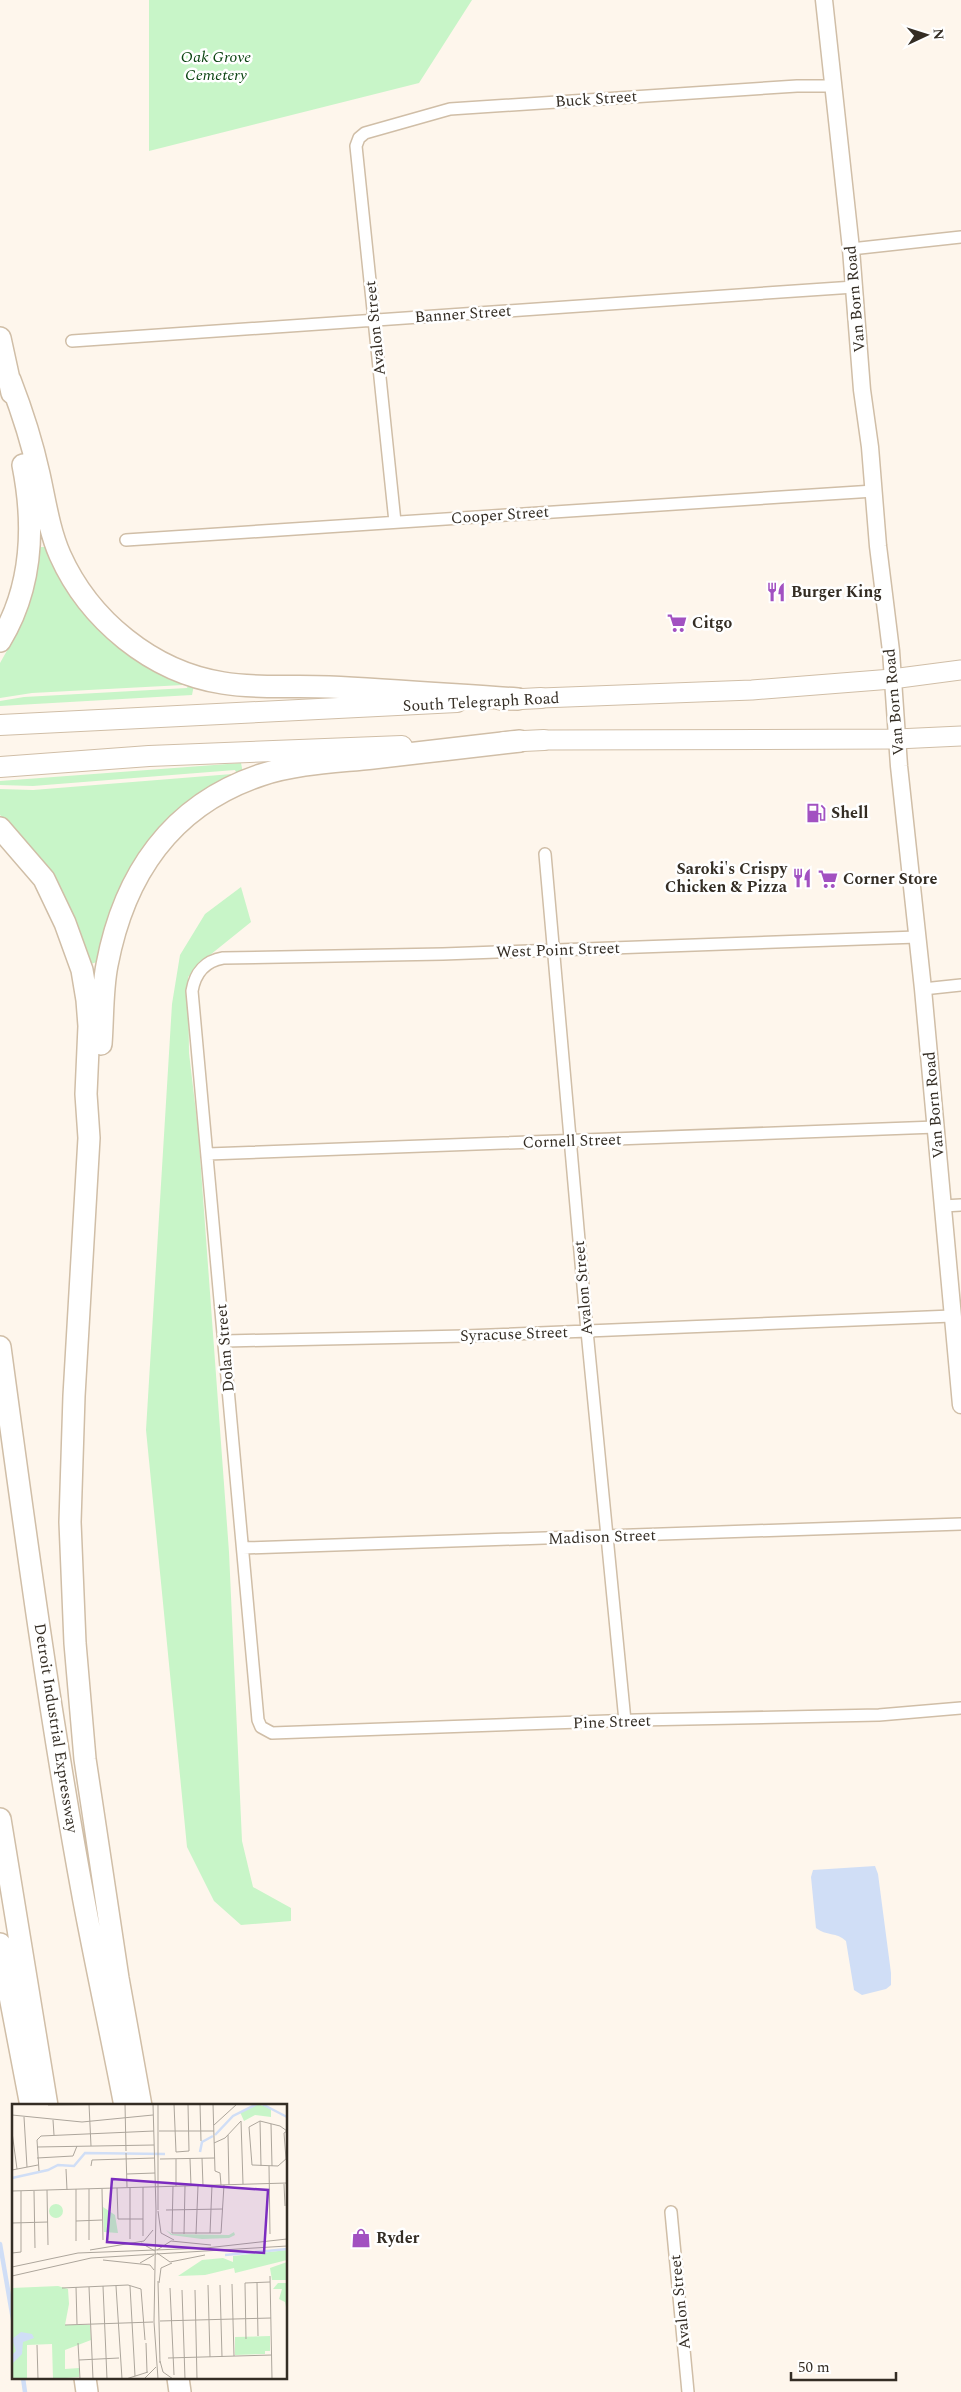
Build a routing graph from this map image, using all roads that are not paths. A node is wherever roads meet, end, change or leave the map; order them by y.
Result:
1 (824, 0) edge
2 (834, 86) junction
3 (362, 135) joint
4 (961, 237) edge
5 (851, 249) junction
6 (854, 287) junction
7 (374, 320) junction
8 (0, 338) edge
9 (72, 341) dead end
10 (10, 380) junction
11 (874, 491) junction
12 (395, 522) junction
13 (126, 540) dead end
14 (0, 641) edge
15 (961, 670) edge
16 (892, 679) junction
17 (541, 698) joint
18 (518, 699) junction
19 (0, 725) edge
20 (961, 736) edge
21 (897, 739) junction
22 (544, 740) joint
23 (520, 742) junction
24 (0, 767) edge
25 (0, 828) edge
26 (545, 854) dead end
27 (917, 937) junction
28 (554, 950) junction
29 (202, 968) joint
30 (961, 985) edge
31 (923, 989) junction
32 (936, 1127) junction
33 (88, 1138) junction
34 (570, 1141) junction
35 (208, 1154) junction
36 (961, 1205) edge
37 (943, 1206) junction
38 (952, 1316) junction
39 (587, 1331) junction
40 (225, 1341) junction
41 (0, 1347) edge
42 (961, 1396) edge
43 (961, 1524) edge
44 (606, 1536) junction
45 (243, 1548) junction
46 (961, 1708) edge
47 (625, 1721) junction
48 (264, 1730) joint
49 (0, 1818) edge
50 (0, 1944) edge
51 (31, 2104) edge
52 (47, 2104) edge
53 (125, 2104) edge
54 (141, 2104) edge
55 (671, 2212) dead end
56 (688, 2392) edge

1 - 2 main road, Van Born Road
2 - 3 street, Buck Street
2 - 5 main road, Van Born Road
3 - 7 street, Avalon Street
4 - 5 street
5 - 6 main road, Van Born Road
6 - 7 street, Banner Street
6 - 11 main road, Van Born Road
7 - 9 street, Banner Street
7 - 12 street, Avalon Street
8 - 10 highway
10 - 14 highway
10 - 18 highway
11 - 12 street, Cooper Street
11 - 16 main road, Van Born Road
12 - 13 street, Cooper Street
15 - 16 main road, South Telegraph Road
16 - 17 main road, South Telegraph Road
16 - 21 main road, Van Born Road
17 - 18 highway, South Telegraph Road
18 - 19 highway, South Telegraph Road
20 - 21 main road
21 - 22 main road
21 - 27 main road, Van Born Road
22 - 23 highway
23 - 24 highway
23 - 33 highway
25 - 33 highway
26 - 28 street, Avalon Street
27 - 28 street, West Point Street
27 - 31 main road, Van Born Road
28 - 29 street, West Point Street
28 - 34 street, Avalon Street
29 - 35 street, Dolan Street
30 - 31 street
31 - 32 main road, Van Born Road
32 - 34 street, Cornell Street
32 - 37 main road, Van Born Road
33 - 54 highway
34 - 35 street, Cornell Street
34 - 39 street, Avalon Street
35 - 40 street, Dolan Street
36 - 37 street
37 - 38 main road, Van Born Road
38 - 39 street, Syracuse Street
38 - 42 main road, Van Born Road
39 - 40 street, Syracuse Street
39 - 44 street, Avalon Street
40 - 45 street, Dolan Street
41 - 53 highway, Detroit Industrial Expressway
43 - 44 street, Madison Street
44 - 45 street, Madison Street
44 - 47 street, Avalon Street
45 - 48 street, Dolan Street
46 - 47 street, Pine Street
47 - 48 street, Pine Street
49 - 52 highway
50 - 51 highway
55 - 56 street, Avalon Street

